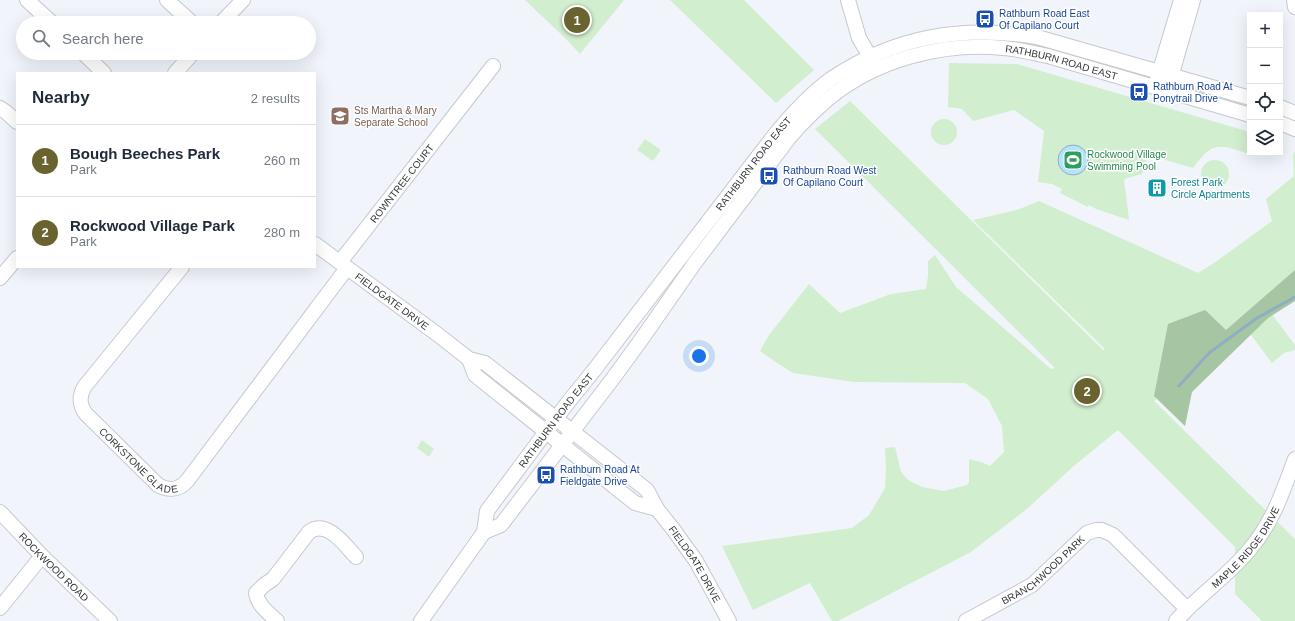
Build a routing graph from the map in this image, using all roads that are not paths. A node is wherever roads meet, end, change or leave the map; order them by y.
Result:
1 (27, 0) edge
2 (167, 0) edge
3 (243, 0) edge
4 (848, 0) edge
5 (1181, 0) edge
6 (1193, 0) edge
7 (1294, 0) edge
8 (1295, 7) edge
9 (44, 16) edge
10 (184, 16) edge
11 (228, 16) edge
12 (90, 60) edge
13 (187, 60) edge
14 (873, 63) junction
15 (493, 66) dead end
16 (103, 72) edge
17 (176, 72) edge
18 (1165, 74) junction
19 (1155, 87) junction
20 (1247, 97) edge
21 (0, 108) edge
22 (1283, 108) edge
23 (1295, 113) edge
24 (1247, 114) edge
25 (16, 121) edge
26 (1283, 124) edge
27 (1295, 129) edge
28 (316, 245) edge
29 (16, 259) edge
30 (343, 265) junction
31 (181, 268) edge
32 (0, 278) edge
33 (469, 359) junction
34 (556, 419) junction
35 (546, 432) junction
36 (573, 432) junction
37 (563, 445) junction
38 (1294, 464) edge
39 (657, 509) junction
40 (0, 512) edge
41 (484, 532) junction
42 (42, 556) junction
43 (356, 557) dead end
44 (0, 608) edge
45 (1187, 609) junction
46 (110, 621) edge
47 (277, 621) edge
48 (421, 621) edge
49 (729, 621) edge
50 (966, 621) edge
51 (1176, 621) edge

1 - 9 street
2 - 10 street
3 - 11 street
4 - 14 street
5 - 18 street
6 - 18 street
7 - 8 street
12 - 16 street
13 - 17 street
14 - 18 street, RATHBURN ROAD EAST
14 - 19 street, RATHBURN ROAD EAST
14 - 34 street, RATHBURN ROAD EAST
14 - 36 street, RATHBURN ROAD EAST
15 - 30 street, ROWNTREE COURT
18 - 19 street
18 - 20 street, RATHBURN ROAD EAST
19 - 24 street, RATHBURN ROAD EAST
21 - 25 street
22 - 23 street
26 - 27 street
28 - 30 street, FIELDGATE DRIVE
29 - 32 street
30 - 31 street, CORKSTONE GLADE
30 - 33 street, FIELDGATE DRIVE
33 - 34 street, FIELDGATE DRIVE
33 - 35 street, FIELDGATE DRIVE
34 - 35 street, RATHBURN ROAD EAST
34 - 36 street, FIELDGATE DRIVE
35 - 37 street, FIELDGATE DRIVE
35 - 41 street, RATHBURN ROAD EAST
36 - 37 street, RATHBURN ROAD EAST
36 - 39 street, FIELDGATE DRIVE
37 - 39 street, FIELDGATE DRIVE
37 - 41 street, RATHBURN ROAD EAST
38 - 45 street, MAPLE RIDGE DRIVE
39 - 49 street, FIELDGATE DRIVE
40 - 42 street, ROCKWOOD ROAD
41 - 48 street, RATHBURN ROAD EAST
42 - 44 street
42 - 46 street, ROCKWOOD ROAD
43 - 47 street
45 - 50 street, BRANCHWOOD PARK
45 - 51 street, MAPLE RIDGE DRIVE

